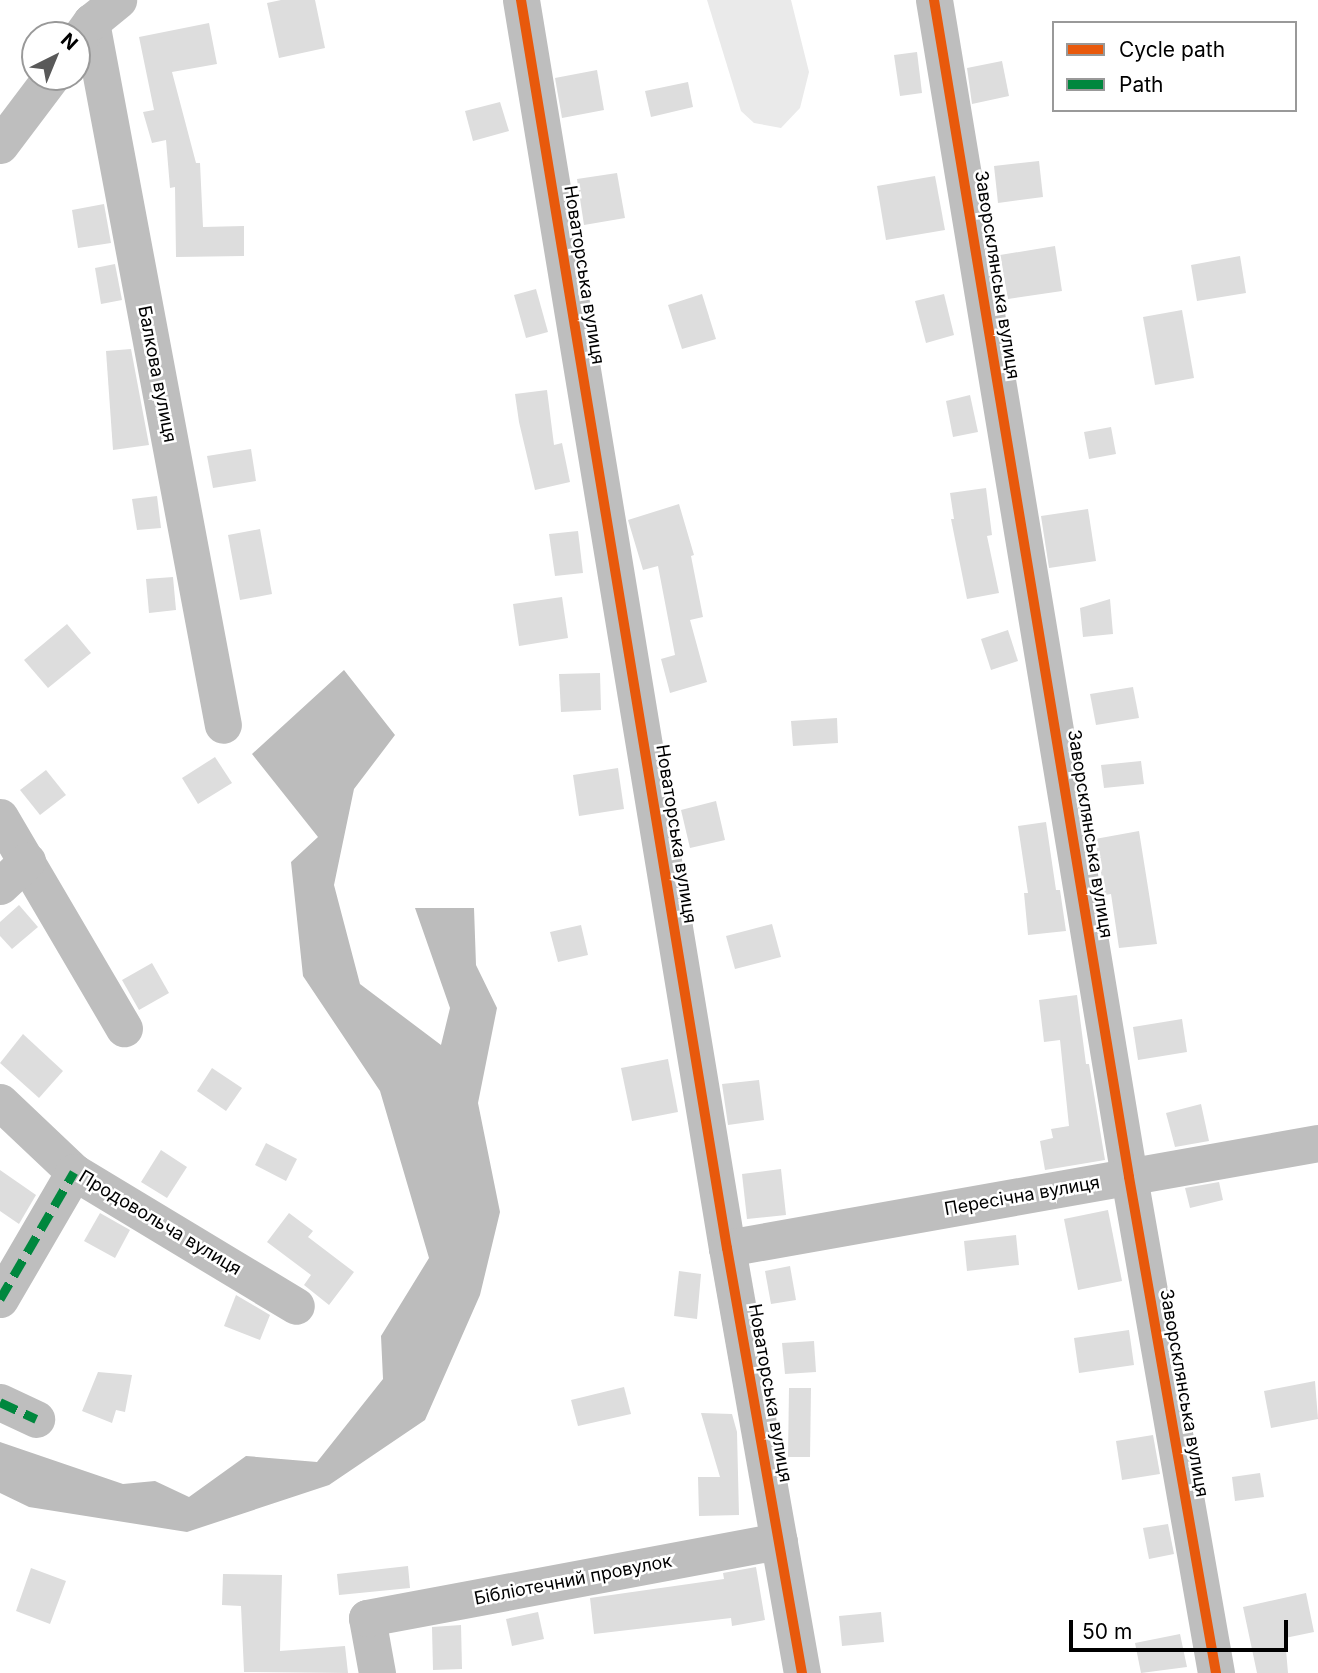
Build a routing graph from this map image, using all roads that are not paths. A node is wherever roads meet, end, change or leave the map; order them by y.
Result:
1 (521, 0) edge
2 (934, 0) edge
3 (95, 21) edge
4 (40, 91) edge
5 (0, 145) edge
6 (223, 725) dead end
7 (0, 817) edge
8 (27, 861) junction
9 (0, 886) edge
10 (124, 1028) dead end
11 (0, 1102) edge
12 (1318, 1143) edge
13 (74, 1172) junction
14 (1129, 1177) junction
15 (727, 1248) junction
16 (0, 1299) edge
17 (296, 1306) dead end
18 (0, 1402) edge
19 (36, 1419) dead end
20 (779, 1541) junction
21 (377, 1673) edge
22 (802, 1673) edge
23 (1216, 1673) edge

1 - 15 street, Новаторська вулиця
2 - 14 street, Заворсклянська вулиця
3 - 6 street, Балкова вулиця
4 - 5 street
7 - 8 street
8 - 9 street
8 - 10 street
11 - 13 street, Продовольча вулиця
12 - 14 street, Пересічна вулиця
13 - 16 street
13 - 17 street, Продовольча вулиця
14 - 15 street, Пересічна вулиця
14 - 23 street, Заворсклянська вулиця
15 - 20 street, Новаторська вулиця
18 - 19 street
20 - 21 street, Бібліотечний провулок
20 - 22 street, Новаторська вулиця

